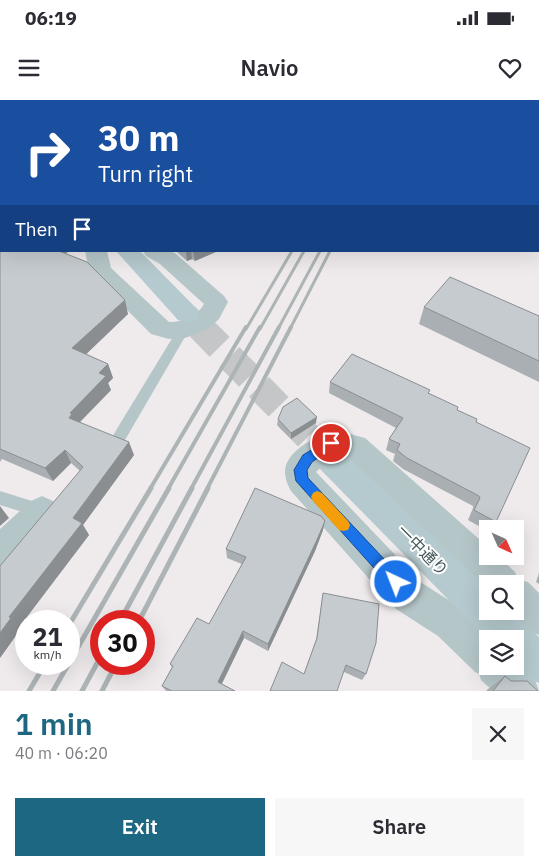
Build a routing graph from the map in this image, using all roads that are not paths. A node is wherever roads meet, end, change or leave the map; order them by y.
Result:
1 (96, 252) edge
2 (128, 252) edge
3 (156, 252) edge
4 (185, 322) junction
5 (120, 436) edge
6 (332, 461) tunnel mouth
7 (0, 498) edge
8 (42, 511) joint
9 (0, 552) edge
10 (493, 575) edge
11 (524, 603) edge
12 (539, 617) edge
13 (504, 630) edge
14 (479, 650) edge
15 (524, 650) edge
16 (539, 664) edge
17 (504, 675) edge
18 (520, 691) edge

1 - 4 street
2 - 4 street
3 - 4 street
4 - 5 lane
6 - 13 street, 一中通り
7 - 8 lane
8 - 9 street
10 - 14 street
11 - 12 street
15 - 16 street, 一中通り
17 - 18 street

